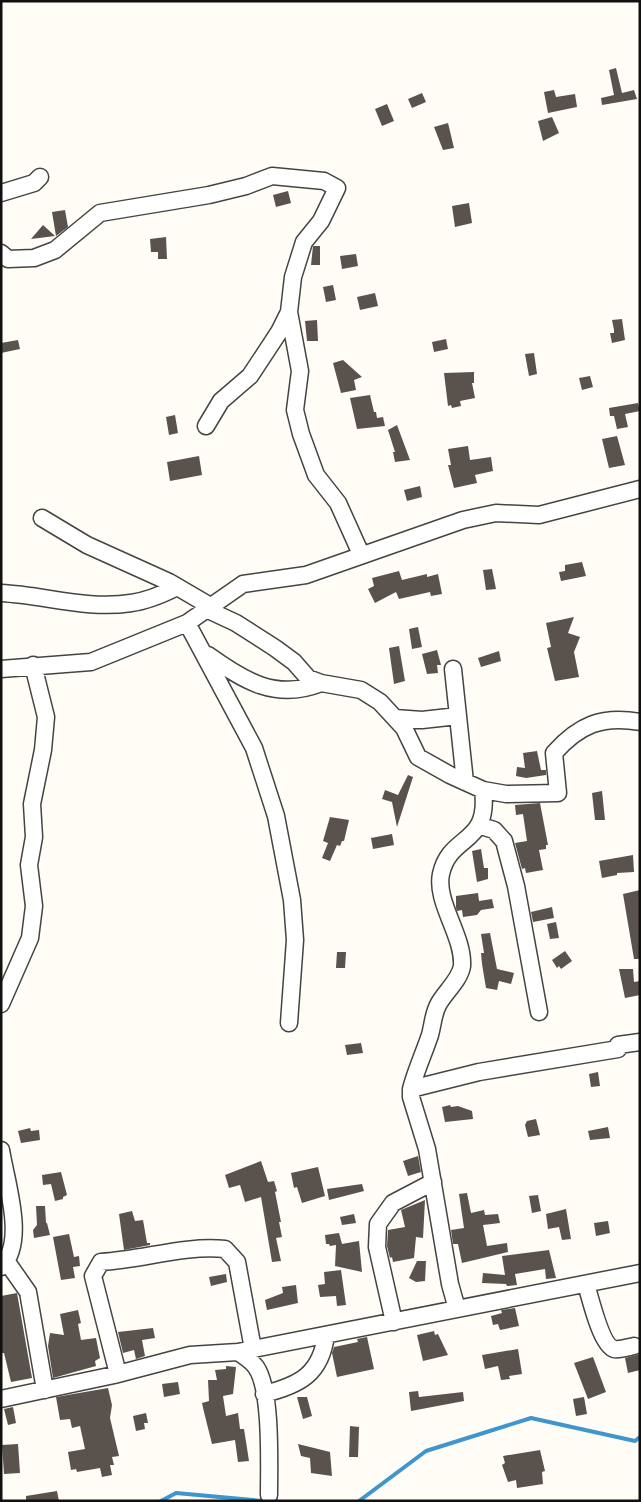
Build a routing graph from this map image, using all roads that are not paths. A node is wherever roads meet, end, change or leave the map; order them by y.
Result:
1 (40, 177) dead end
2 (1, 193) edge
3 (2, 254) edge
4 (289, 312) junction
5 (206, 426) dead end
6 (640, 489) edge
7 (42, 518) dead end
8 (361, 554) junction
9 (177, 587) junction
10 (1, 593) edge
11 (208, 607) junction
12 (187, 623) junction
13 (203, 650) junction
14 (33, 665) junction
15 (1, 669) edge
16 (453, 669) dead end
17 (321, 684) junction
18 (458, 716) junction
19 (395, 718) junction
20 (640, 722) edge
21 (465, 782) junction
22 (483, 790) junction
23 (481, 826) junction
24 (1, 1004) edge
25 (539, 1012) dead end
26 (289, 1023) dead end
27 (640, 1042) edge
28 (411, 1089) junction
29 (1, 1150) edge
30 (432, 1182) junction
31 (4, 1264) edge
32 (640, 1273) edge
33 (586, 1284) junction
34 (457, 1309) junction
35 (394, 1322) junction
36 (326, 1335) junction
37 (634, 1346) dead end
38 (245, 1351) junction
39 (118, 1374) junction
40 (45, 1390) junction
41 (264, 1394) junction
42 (1, 1398) edge
43 (269, 1495) dead end

1 - 2 street
3 - 4 street
4 - 5 street
4 - 8 street
6 - 8 street
7 - 9 street
8 - 11 street
9 - 10 street
9 - 11 street
11 - 12 street
11 - 17 street
12 - 13 street
12 - 14 street
13 - 17 street
13 - 26 street
14 - 15 street
14 - 24 street
16 - 18 street
17 - 19 street
18 - 19 street
18 - 21 street
19 - 21 street
20 - 22 street
21 - 22 street
22 - 23 street
23 - 25 street
23 - 28 street
27 - 28 street
28 - 30 street
29 - 31 street
30 - 34 street
30 - 35 street
31 - 40 street
32 - 33 street
33 - 34 street
33 - 37 street
34 - 35 street
35 - 36 street
36 - 38 street
36 - 41 street
38 - 39 street
38 - 39 street
38 - 41 street
39 - 40 street
40 - 42 street
41 - 43 street

